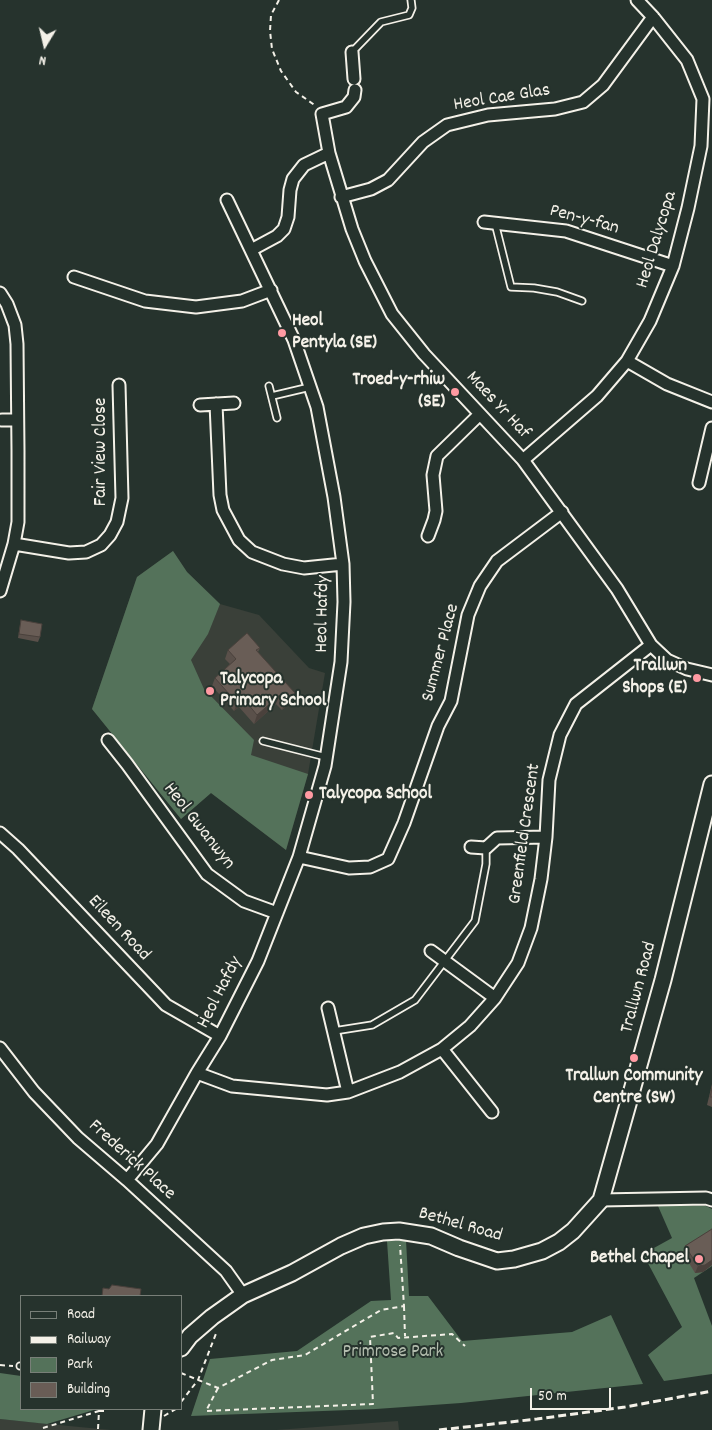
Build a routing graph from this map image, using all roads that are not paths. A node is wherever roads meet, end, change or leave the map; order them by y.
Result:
1 (411, 0) edge
2 (637, 0) edge
3 (653, 17) junction
4 (352, 52) joint
5 (329, 153) junction
6 (341, 197) junction
7 (227, 200) dead end
8 (490, 222) joint
9 (251, 250) junction
10 (673, 266) junction
11 (74, 277) dead end
12 (271, 290) junction
13 (0, 293) edge
14 (582, 301) dead end
15 (627, 361) junction
16 (119, 385) dead end
17 (269, 386) dead end
18 (310, 387) junction
19 (272, 396) junction
20 (712, 402) edge
21 (234, 403) dead end
22 (216, 404) junction
23 (200, 405) dead end
24 (480, 414) junction
25 (278, 418) dead end
26 (2, 420) dead end
27 (17, 420) junction
28 (712, 428) edge
29 (523, 460) junction
30 (699, 483) dead end
31 (562, 512) junction
32 (428, 536) dead end
33 (14, 544) junction
34 (343, 564) junction
35 (0, 591) edge
36 (651, 645) junction
37 (712, 675) edge
38 (108, 740) dead end
39 (263, 741) dead end
40 (326, 757) junction
41 (712, 784) edge
42 (0, 833) edge
43 (546, 837) junction
44 (471, 847) dead end
45 (486, 848) junction
46 (299, 857) junction
47 (277, 913) junction
48 (431, 951) dead end
49 (445, 960) junction
50 (495, 998) junction
51 (328, 1008) dead end
52 (334, 1031) junction
53 (220, 1036) junction
54 (0, 1048) edge
55 (442, 1049) junction
56 (196, 1073) junction
57 (348, 1092) junction
58 (492, 1112) dead end
59 (127, 1180) junction
60 (601, 1200) junction
61 (712, 1200) edge
62 (243, 1295) junction
63 (182, 1347) edge
64 (153, 1410) edge
65 (151, 1430) edge

1 - 4 lane
2 - 3 street, Heol Dalycopa
3 - 6 street, Heol Cae Glas
3 - 10 street, Heol Dalycopa
4 - 5 street, Maes Yr Haf
5 - 6 street, Maes Yr Haf
5 - 9 street
6 - 24 street, Maes Yr Haf
7 - 9 street, Heol Hafdy
8 - 10 street, Pen-y-fan
8 - 14 lane
9 - 12 street, Heol Hafdy
10 - 15 street, Heol Dalycopa
11 - 12 street
12 - 18 street, Heol Hafdy
13 - 27 street
15 - 20 street
15 - 29 street, Heol Dalycopa
16 - 33 street, Fair View Close
17 - 19 lane
18 - 19 lane
18 - 34 street, Heol Hafdy
19 - 25 lane
21 - 22 street
22 - 23 street
22 - 34 street
24 - 29 street, Maes Yr Haf
24 - 32 street
26 - 27 street
27 - 33 street
28 - 30 street
29 - 31 street, Maes Yr Haf
31 - 36 street, Maes Yr Haf
31 - 46 street, Summer Place
33 - 35 street
34 - 40 street, Heol Hafdy
36 - 37 street, Maes Yr Haf
36 - 43 street, Greenfield Crescent
38 - 47 street, Heol Gwanwyn
39 - 40 lane
40 - 46 street, Heol Hafdy
41 - 60 street, Trallwn Road
42 - 53 street, Eileen Road
43 - 45 street
43 - 50 street, Greenfield Crescent
44 - 45 street
45 - 49 lane
46 - 47 street, Heol Hafdy
47 - 53 street, Heol Hafdy
48 - 49 street
49 - 50 street
49 - 52 lane
50 - 55 street, Greenfield Crescent
51 - 52 street
52 - 57 street
53 - 56 street, Heol Hafdy
54 - 59 street, Frederick Place
55 - 57 street, Greenfield Crescent
55 - 58 street
56 - 57 street, Greenfield Crescent
56 - 59 street, Heol Hafdy
59 - 62 street, Frederick Place
60 - 61 street
60 - 62 street, Bethel Road
62 - 63 street, Bethel Road
64 - 65 street

